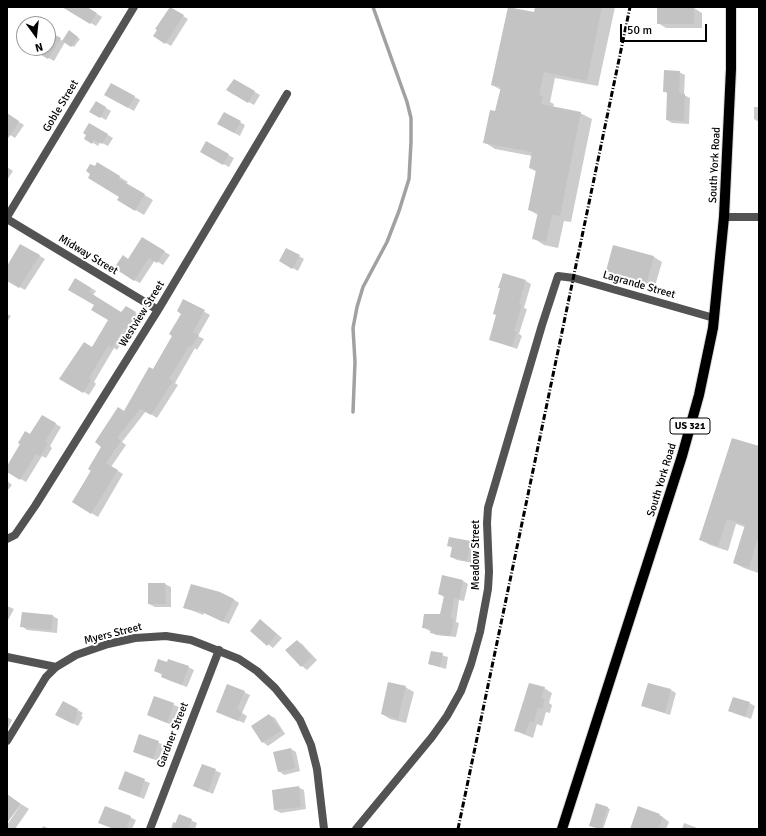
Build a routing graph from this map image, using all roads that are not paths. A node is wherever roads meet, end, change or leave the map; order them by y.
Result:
1 (134, 7) edge
2 (731, 7) edge
3 (287, 94) dead end
4 (724, 217) junction
5 (759, 217) edge
6 (7, 218) edge
7 (558, 276) joint
8 (158, 310) junction
9 (714, 318) junction
10 (7, 540) edge
11 (219, 650) junction
12 (7, 657) edge
13 (56, 667) junction
14 (7, 741) edge
15 (150, 829) edge
16 (324, 829) edge
17 (356, 829) edge
18 (562, 829) edge

1 - 6 street, Goble Street
2 - 4 main road, South York Road / US 321
3 - 8 street, Westview Street
4 - 5 street
4 - 9 main road, South York Road / US 321
6 - 8 street, Midway Street
7 - 9 street, Lagrande Street
7 - 17 street, Meadow Street
8 - 10 street, Westview Street
9 - 18 main road, South York Road / US 321
11 - 13 street, Myers Street
11 - 15 street, Gardner Street
11 - 16 street, Myers Street
12 - 13 street
13 - 14 street

